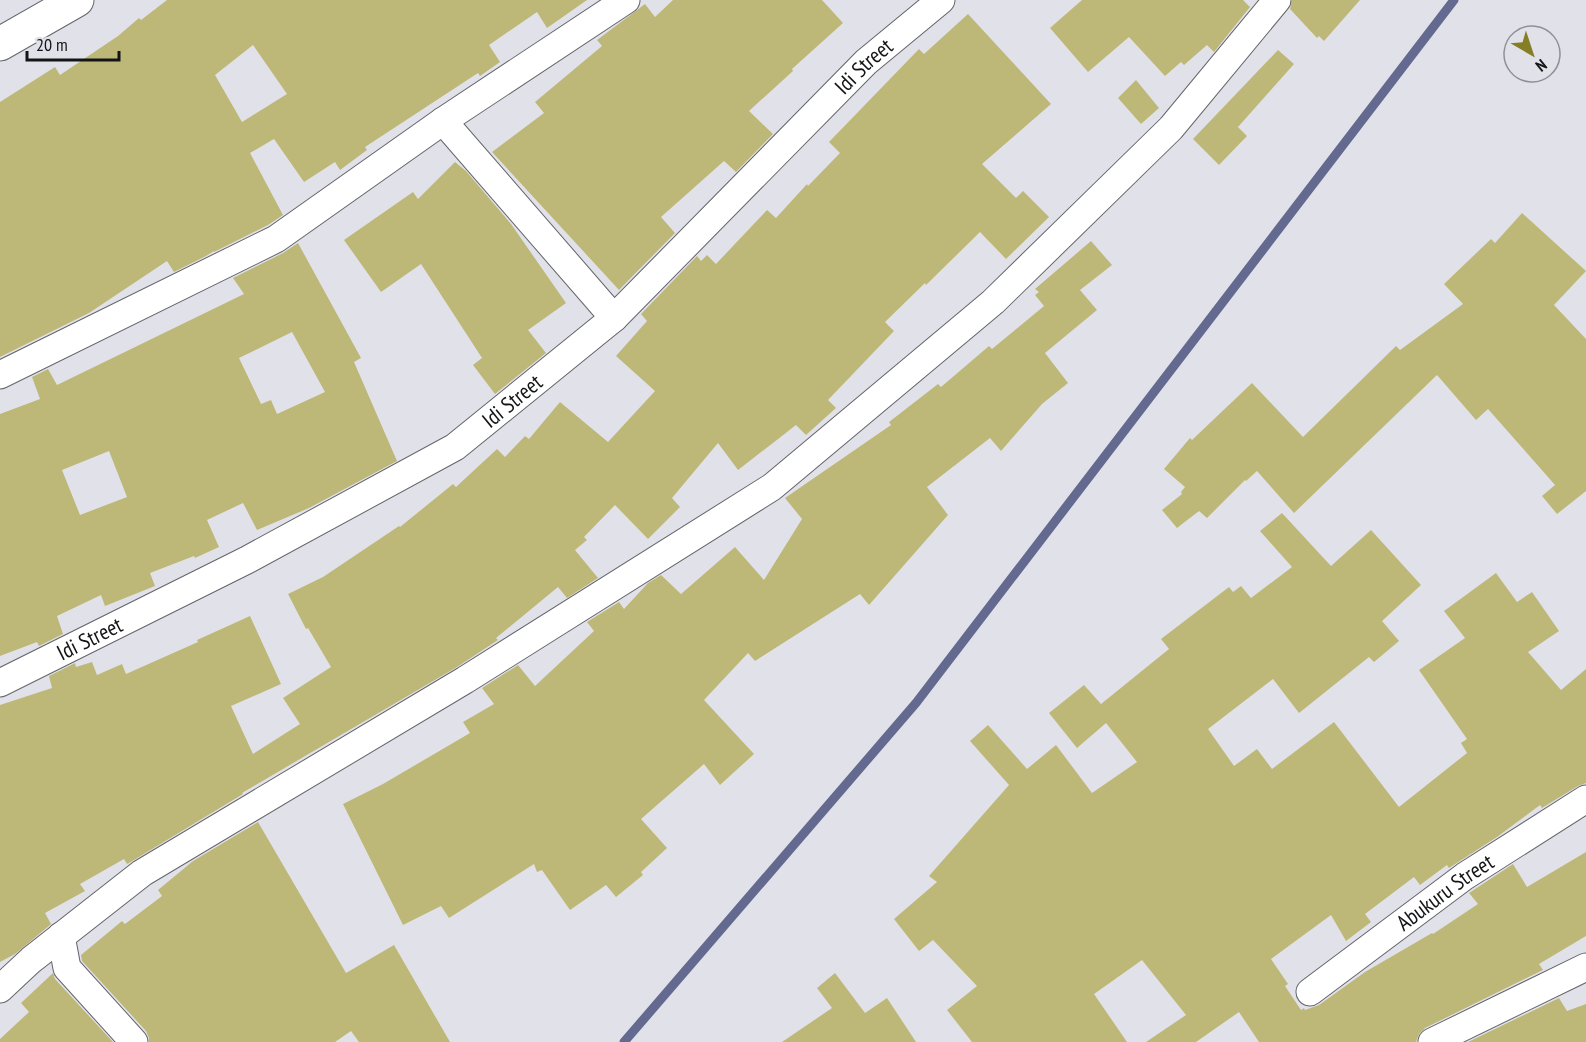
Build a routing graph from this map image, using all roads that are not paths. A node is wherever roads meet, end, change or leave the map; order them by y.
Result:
1 (77, 0) edge
2 (626, 0) edge
3 (941, 0) edge
4 (1277, 0) edge
5 (0, 44) edge
6 (443, 121) junction
7 (614, 318) junction
8 (0, 375) edge
9 (0, 682) edge
10 (1586, 799) edge
11 (61, 936) junction
12 (1586, 967) edge
13 (0, 989) edge
14 (1310, 992) dead end
15 (134, 1042) edge
16 (1432, 1042) edge

1 - 5 main road
2 - 6 street
3 - 7 street, Idi Street
4 - 11 street
6 - 7 street
6 - 8 street
7 - 9 street, Idi Street
10 - 14 street, Abukuru Street
11 - 13 street
11 - 15 street
12 - 16 street

